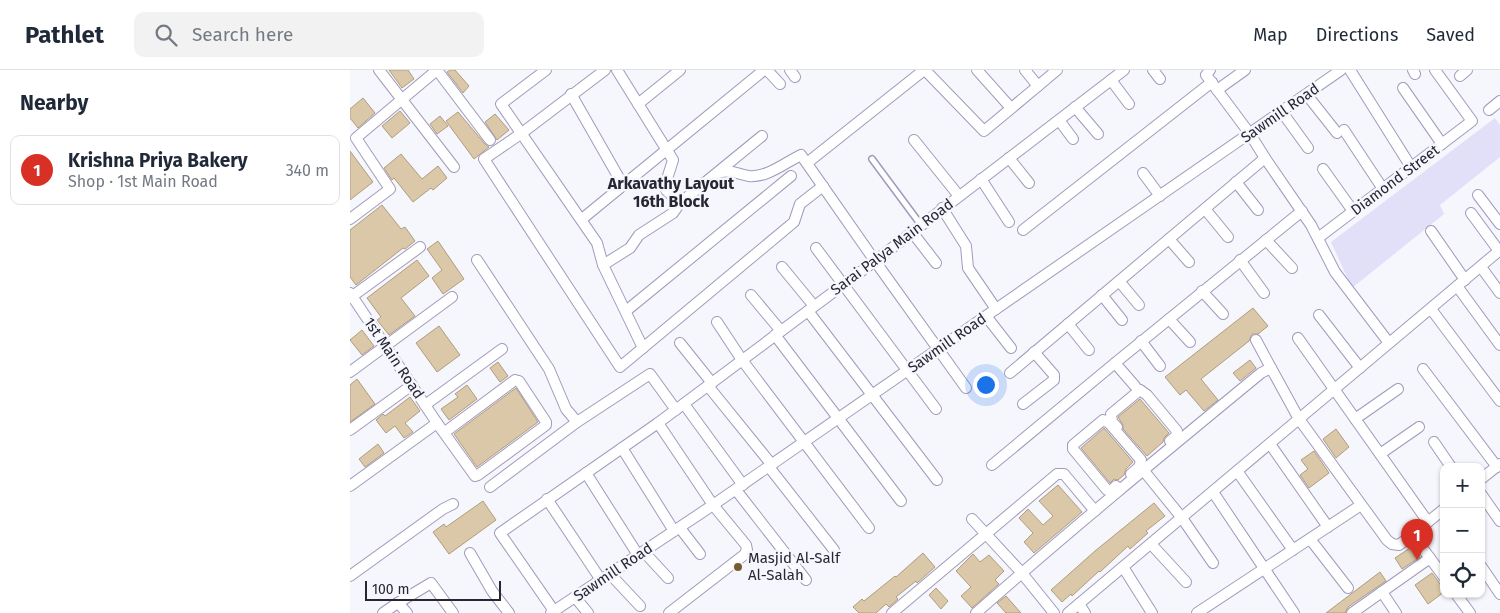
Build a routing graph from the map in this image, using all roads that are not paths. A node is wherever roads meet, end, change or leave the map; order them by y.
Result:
1 (379, 70) edge
2 (437, 70) edge
3 (546, 70) edge
4 (605, 70) edge
5 (617, 70) edge
6 (680, 70) edge
7 (766, 70) edge
8 (924, 70) edge
9 (977, 70) edge
10 (1025, 70) edge
11 (1057, 70) edge
12 (1124, 70) edge
13 (1154, 70) edge
14 (1210, 70) edge
15 (1245, 70) edge
16 (1341, 70) edge
17 (1350, 70) edge
18 (1435, 70) edge
19 (1327, 74) edge
20 (1160, 79) dead end
21 (1111, 80) junction
22 (780, 84) dead end
23 (1038, 86) junction
24 (1214, 86) junction
25 (1403, 88) dead end
26 (571, 94) junction
27 (1307, 94) junction
28 (402, 99) junction
29 (1500, 101) edge
30 (638, 104) junction
31 (1129, 104) dead end
32 (1075, 107) junction
33 (1012, 108) junction
34 (1489, 110) dead end
35 (1282, 112) junction
36 (1059, 120) junction
37 (522, 133) junction
38 (353, 134) edge
39 (1098, 134) dead end
40 (1250, 134) junction
41 (762, 136) dead end
42 (1073, 139) dead end
43 (490, 140) dead end
44 (914, 140) dead end
45 (1442, 144) junction
46 (1308, 148) dead end
47 (667, 150) junction
48 (1009, 158) junction
49 (1265, 158) junction
50 (872, 160) dead end
51 (807, 163) junction
52 (454, 167) dead end
53 (1412, 167) junction
54 (1323, 169) dead end
55 (718, 172) junction
56 (1143, 173) dead end
57 (790, 176) dead end
58 (981, 179) junction
59 (1236, 182) junction
60 (1029, 183) dead end
61 (623, 185) junction
62 (822, 186) junction
63 (1383, 189) junction
64 (1478, 195) dead end
65 (959, 196) junction
66 (1160, 196) junction
67 (680, 203) junction
68 (942, 208) junction
69 (1204, 209) junction
70 (1258, 210) dead end
71 (1302, 211) junction
72 (1353, 211) junction
73 (1471, 213) dead end
74 (350, 219) edge
75 (582, 219) junction
76 (1009, 222) dead end
77 (1500, 224) edge
78 (916, 228) junction
79 (1023, 230) dead end
80 (1431, 231) dead end
81 (1228, 237) dead end
82 (1318, 238) junction
83 (1169, 239) junction
84 (1266, 240) junction
85 (420, 247) dead end
86 (816, 248) dead end
87 (1500, 250) edge
88 (477, 260) dead end
89 (1240, 260) junction
90 (875, 261) junction
91 (1189, 262) dead end
92 (936, 263) dead end
93 (603, 265) junction
94 (1480, 266) junction
95 (782, 267) dead end
96 (1292, 268) dead end
97 (1119, 281) junction
98 (1461, 283) junction
99 (843, 285) junction
100 (1202, 291) junction
101 (1264, 293) dead end
102 (1500, 293) edge
103 (751, 295) dead end
104 (1102, 295) junction
105 (351, 296) edge
106 (452, 297) dead end
107 (1139, 305) dead end
108 (811, 309) junction
109 (1430, 309) junction
110 (996, 310) junction
111 (626, 311) junction
112 (1223, 314) dead end
113 (1319, 315) dead end
114 (986, 316) junction
115 (1169, 319) junction
116 (1122, 320) dead end
117 (717, 322) dead end
118 (1068, 324) junction
119 (778, 333) junction
120 (1298, 338) dead end
121 (1256, 340) dead end
122 (1141, 341) junction
123 (1190, 342) dead end
124 (680, 343) dead end
125 (1389, 343) junction
126 (386, 346) junction
127 (1500, 346) edge
128 (643, 348) junction
129 (1011, 348) dead end
130 (502, 349) dead end
131 (939, 350) junction
132 (1089, 350) dead end
133 (1034, 352) junction
134 (742, 360) junction
135 (1115, 362) junction
136 (1160, 366) dead end
137 (1271, 368) junction
138 (1360, 368) junction
139 (1423, 368) dead end
140 (907, 371) junction
141 (350, 372) edge
142 (1010, 373) dead end
143 (710, 384) junction
144 (412, 385) junction
145 (1134, 386) dead end
146 (966, 388) dead end
147 (1334, 389) junction
148 (1398, 389) dead end
149 (871, 396) junction
150 (1500, 400) edge
151 (1023, 404) dead end
152 (425, 405) junction
153 (680, 407) junction
154 (936, 409) dead end
155 (838, 419) junction
156 (1299, 419) junction
157 (1355, 419) junction
158 (577, 422) junction
159 (437, 423) junction
160 (658, 424) junction
161 (1419, 427) dead end
162 (350, 430) edge
163 (445, 432) junction
164 (1434, 442) dead end
165 (804, 443) junction
166 (1171, 444) junction
167 (1270, 444) junction
168 (622, 448) junction
169 (1380, 454) junction
170 (1448, 463) edge
171 (992, 465) dead end
172 (770, 466) junction
173 (1499, 466) edge
174 (1144, 471) junction
175 (1237, 471) junction
176 (586, 473) junction
177 (1485, 476) edge
178 (937, 480) dead end
179 (350, 486) edge
180 (490, 487) dead end
181 (740, 487) junction
182 (1118, 489) junction
183 (1213, 492) junction
184 (548, 499) junction
185 (1485, 500) edge
186 (901, 501) dead end
187 (452, 504) dead end
188 (713, 505) junction
189 (1361, 505) junction
190 (1095, 511) junction
191 (1440, 513) edge
192 (1182, 518) junction
193 (972, 519) dead end
194 (1500, 521) edge
195 (1428, 522) junction
196 (1328, 527) junction
197 (870, 528) dead end
198 (677, 530) junction
199 (987, 534) junction
200 (1412, 534) junction
201 (1310, 539) junction
202 (1150, 544) junction
203 (834, 550) dead end
204 (1293, 550) junction
205 (470, 553) dead end
206 (641, 553) junction
207 (700, 554) dead end
208 (1430, 558) junction
209 (1213, 563) dead end
210 (1123, 567) junction
211 (1264, 570) junction
212 (1022, 572) junction
213 (1440, 572) edge
214 (1485, 572) edge
215 (350, 576) edge
216 (605, 577) junction
217 (668, 578) dead end
218 (806, 580) dead end
219 (1186, 582) dead end
220 (1348, 588) dead end
221 (1382, 592) junction
222 (1500, 594) edge
223 (575, 597) junction
224 (1459, 598) edge
225 (396, 604) junction
226 (1079, 604) junction
227 (640, 606) dead end
228 (1203, 611) edge
229 (552, 612) edge
230 (383, 613) edge
231 (407, 613) edge
232 (453, 613) edge
233 (509, 613) edge
234 (588, 613) edge
235 (669, 613) edge
236 (892, 613) edge
237 (976, 613) edge
238 (1054, 613) edge
239 (1068, 613) edge
240 (1086, 613) edge
241 (1152, 613) edge
242 (1294, 613) edge
243 (1352, 613) edge
244 (1396, 613) edge
245 (1470, 613) edge

1 - 28 street
2 - 28 street
2 - 43 street
3 - 37 street
4 - 26 street
5 - 30 street
6 - 30 street
7 - 22 street
7 - 47 street
8 - 33 street
8 - 51 street
9 - 33 street
10 - 23 street
11 - 23 street
12 - 21 street, Sarai Palya Main Road
13 - 20 street
14 - 24 street
15 - 24 street
16 - 19 street, Sawmill Road
17 - 53 street
18 - 45 street, Diamond Street
19 - 27 street, Sawmill Road
21 - 31 street
21 - 32 street, Sarai Palya Main Road
23 - 33 street
24 - 40 street
24 - 79 street
25 - 45 street
26 - 37 street
26 - 61 street
27 - 35 street, Sawmill Road
27 - 63 street
28 - 38 street
28 - 52 street
29 - 34 street
30 - 47 street
32 - 36 street, Sarai Palya Main Road
32 - 39 street
35 - 40 street, Sawmill Road
35 - 46 street
36 - 42 street
36 - 48 street, Sarai Palya Main Road
37 - 75 street
37 - 128 street
38 - 74 street
40 - 49 street
40 - 66 street, Sawmill Road
41 - 55 street
44 - 65 street
45 - 53 street, Diamond Street
47 - 61 street
47 - 67 street
48 - 58 street, Sarai Palya Main Road
48 - 60 street
49 - 59 street
49 - 71 street
50 - 78 lane
51 - 55 street
51 - 62 street
53 - 63 street, Diamond Street
54 - 72 street
55 - 67 street
56 - 66 street
57 - 111 street
58 - 65 street, Sarai Palya Main Road
58 - 76 street
59 - 69 street
59 - 70 street
61 - 75 street
62 - 90 street
62 - 128 street
63 - 72 street, Diamond Street
64 - 77 street
65 - 68 street, Sarai Palya Main Road
66 - 110 street, Sawmill Road
67 - 93 street
68 - 78 street, Sarai Palya Main Road
68 - 110 street
69 - 81 street
69 - 83 street
71 - 82 street
71 - 84 street
72 - 82 street, Diamond Street
73 - 87 street
75 - 93 street
78 - 90 street, Sarai Palya Main Road
78 - 92 street
80 - 98 street
82 - 125 street
83 - 91 street
83 - 97 street
84 - 89 street
84 - 96 street
85 - 105 street
86 - 99 street
87 - 94 street
88 - 158 street
89 - 100 street
89 - 101 street
90 - 99 street, Sarai Palya Main Road
90 - 131 street
93 - 111 street
94 - 98 street
94 - 102 street
95 - 108 street
97 - 104 street
97 - 107 street
98 - 109 street
98 - 127 street
99 - 108 street, Sarai Palya Main Road
99 - 140 street
100 - 112 street
100 - 115 street
103 - 119 street
104 - 116 street
104 - 118 street
105 - 126 street, 1st Main Road
106 - 126 street
108 - 119 street, Sarai Palya Main Road
108 - 149 street
109 - 125 street
109 - 150 street
110 - 114 street, Sawmill Road
111 - 128 street
113 - 138 street
114 - 129 street
114 - 131 street, Sawmill Road
115 - 122 street
115 - 123 street
117 - 134 street
118 - 132 street
118 - 133 street
119 - 134 street, Sarai Palya Main Road
119 - 155 street
120 - 147 street
121 - 137 street
122 - 135 street
122 - 136 street
124 - 143 street
125 - 138 street
126 - 141 street
126 - 144 street, 1st Main Road
130 - 152 street
131 - 140 street, Sawmill Road
131 - 146 street
133 - 142 street
133 - 151 street
134 - 143 street, Sarai Palya Main Road
134 - 165 street
135 - 145 street
135 - 171 street
137 - 156 street
137 - 166 street
138 - 147 street
139 - 173 street
140 - 149 street, Sawmill Road
140 - 154 street
143 - 153 street, Sarai Palya Main Road
143 - 172 street
144 - 152 street, 1st Main Road
144 - 162 street
147 - 156 street
147 - 157 street
148 - 157 street
149 - 155 street, Sawmill Road
149 - 178 street
152 - 159 street, 1st Main Road
153 - 158 street
153 - 160 street, Sarai Palya Main Road
153 - 181 street
155 - 165 street, Sawmill Road
155 - 186 street
156 - 167 street
156 - 189 street
157 - 169 street
158 - 180 street
159 - 163 street, 1st Main Road
159 - 179 street
160 - 168 street, Sarai Palya Main Road
160 - 188 street
161 - 169 street
163 - 163 street, 1st Main Road
164 - 170 street
165 - 172 street, Sawmill Road
165 - 197 street
166 - 166 street
166 - 174 street
167 - 175 street
167 - 196 street
168 - 176 street, Sarai Palya Main Road
168 - 198 street
169 - 195 street
172 - 181 street, Sawmill Road
172 - 203 street
173 - 177 street
174 - 182 street
174 - 192 street
175 - 183 street
175 - 204 street
176 - 184 street, Sarai Palya Main Road
176 - 206 street
181 - 188 street, Sawmill Road
181 - 218 street
182 - 182 street
182 - 190 street
183 - 192 street
183 - 211 street
184 - 216 street
184 - 229 street, Sarai Palya Main Road
185 - 194 street
187 - 215 street
188 - 198 street, Sawmill Road
188 - 235 street
189 - 196 street
189 - 200 street
190 - 199 street
190 - 212 street
191 - 195 street
192 - 202 street
192 - 209 street
193 - 199 street
195 - 200 street
196 - 201 street
198 - 206 street, Sawmill Road
198 - 207 street
199 - 212 street
199 - 236 street
200 - 208 street
201 - 204 street
201 - 220 street
202 - 210 street
202 - 219 street
204 - 211 street
205 - 233 street
206 - 216 street, Sawmill Road
206 - 217 street
208 - 213 street
208 - 221 street
210 - 226 street
210 - 241 street
211 - 228 street
211 - 242 street
212 - 237 street
212 - 238 street
214 - 222 street
216 - 223 street, Sawmill Road
216 - 227 street
221 - 243 street
221 - 244 street
223 - 229 street, Sawmill Road
223 - 234 street
224 - 245 street
225 - 230 street
225 - 231 street
225 - 232 street
226 - 239 street
226 - 240 street

